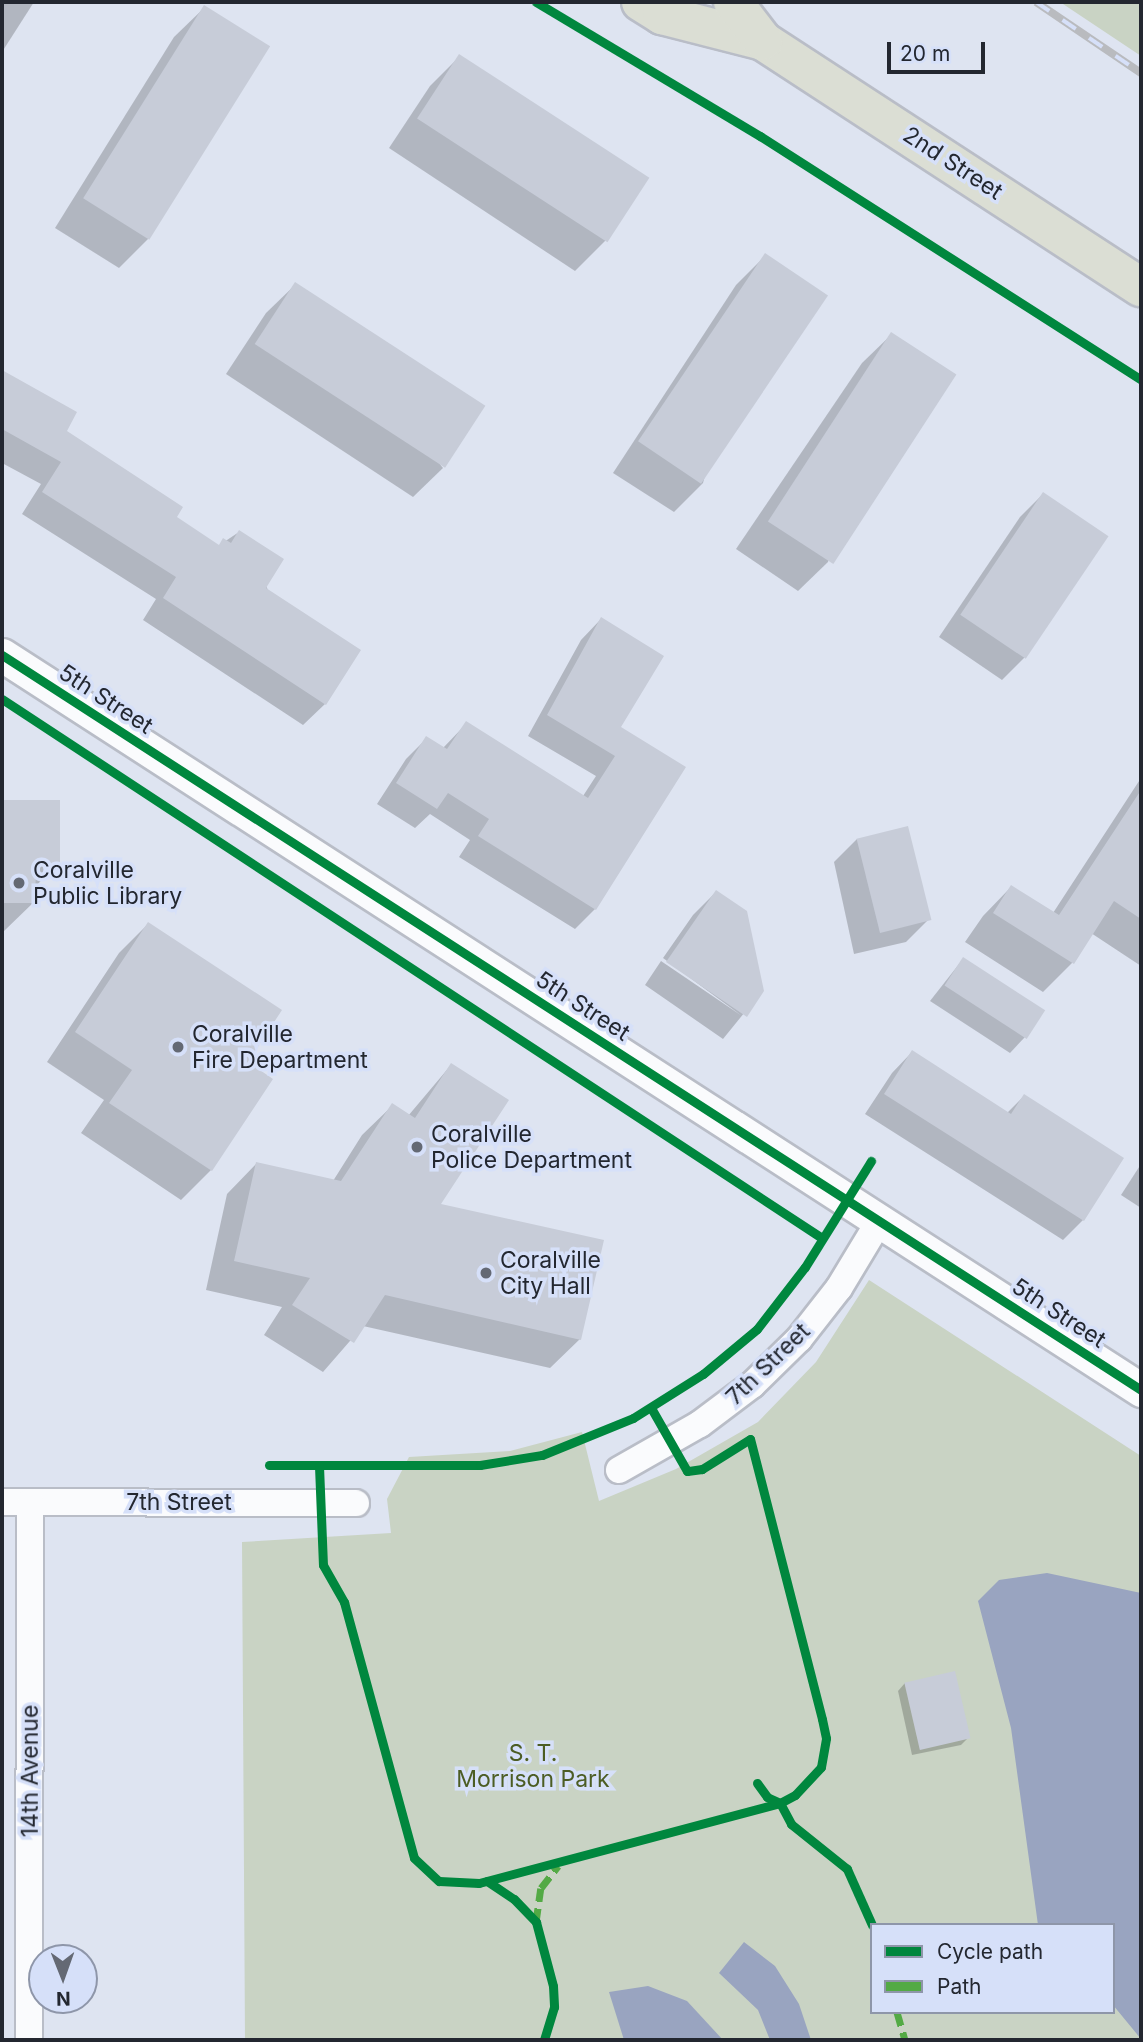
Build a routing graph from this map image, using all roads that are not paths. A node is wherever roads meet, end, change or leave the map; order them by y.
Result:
1 (641, 2) edge
2 (733, 2) edge
3 (763, 41) junction
4 (1141, 287) edge
5 (2, 655) edge
6 (880, 1220) junction
7 (1141, 1390) edge
8 (619, 1470) dead end
9 (2, 1502) edge
10 (30, 1502) junction
11 (356, 1503) dead end
12 (29, 2040) edge

1 - 3 main road, 2nd Street
2 - 3 main road, 2nd Street
3 - 4 main road, 2nd Street
5 - 6 street, 5th Street
6 - 7 street, 5th Street
6 - 8 street, 7th Street
9 - 10 street, 7th Street
10 - 11 street, 7th Street
10 - 12 street, 14th Avenue

